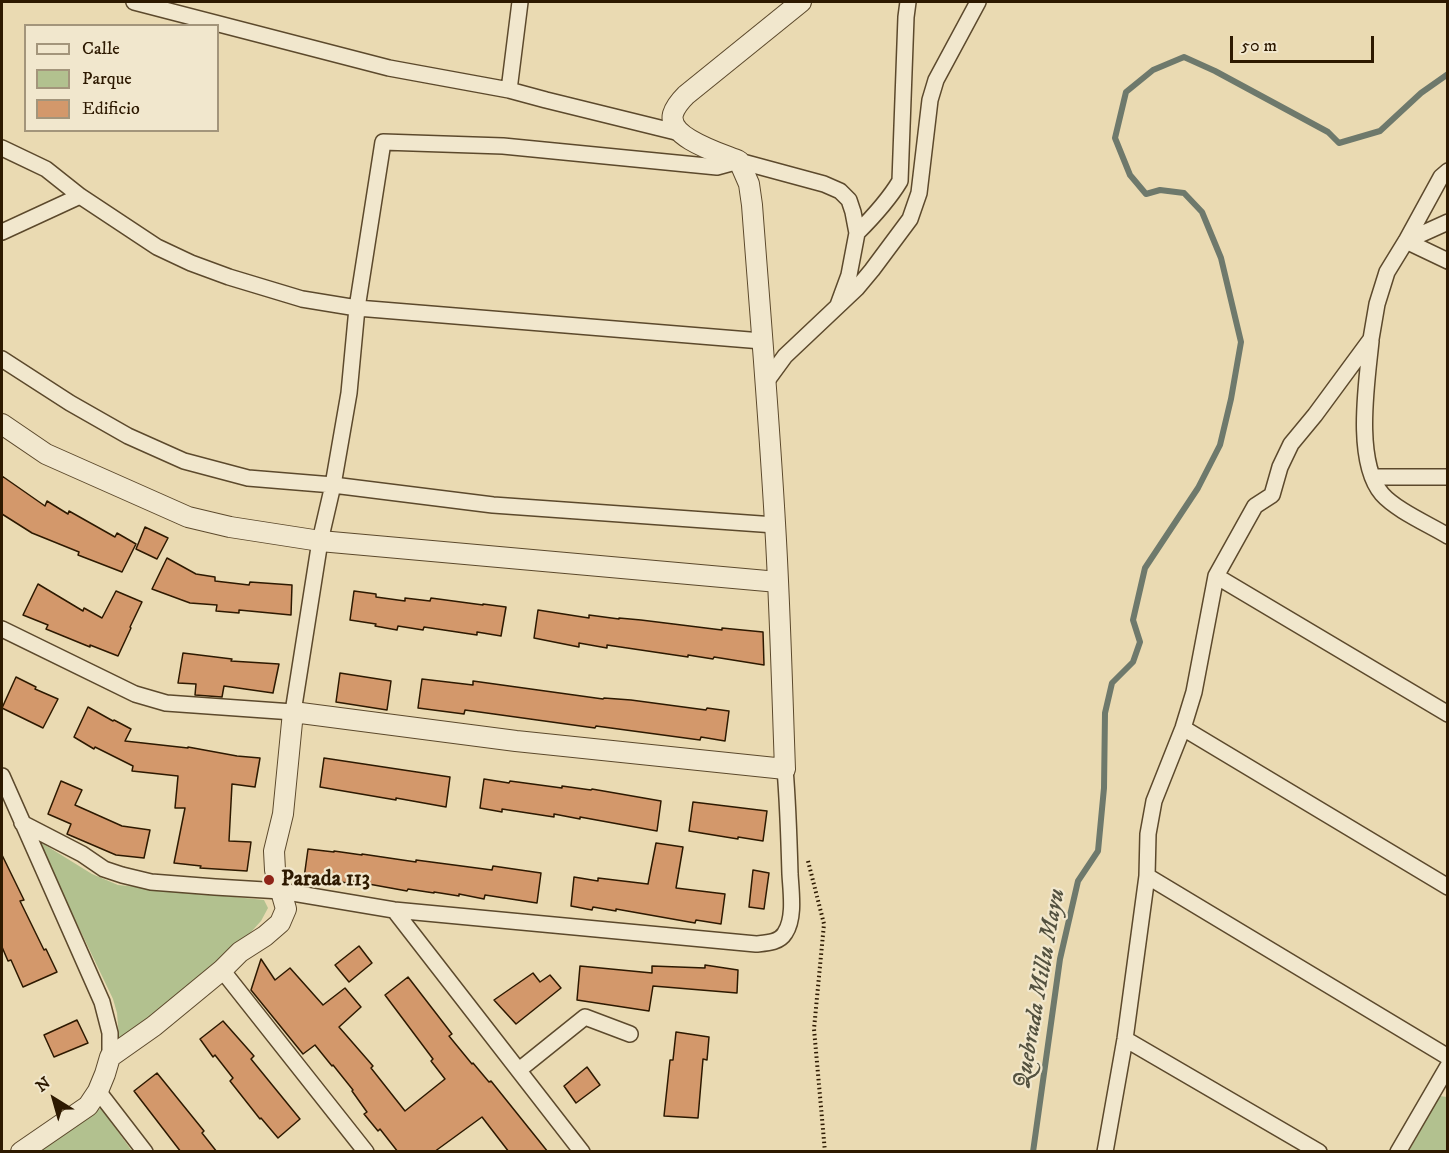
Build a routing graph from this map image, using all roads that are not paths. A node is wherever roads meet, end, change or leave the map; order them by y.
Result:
1 (134, 2) edge
2 (520, 2) edge
3 (801, 2) edge
4 (908, 2) edge
5 (978, 2) edge
6 (509, 90) junction
7 (680, 133) junction
8 (2, 148) edge
9 (739, 160) junction
10 (1448, 171) edge
11 (80, 196) junction
12 (1448, 222) edge
13 (2, 232) edge
14 (857, 233) junction
15 (1406, 241) junction
16 (1448, 261) edge
17 (838, 305) junction
18 (357, 308) junction
19 (1371, 339) junction
20 (762, 341) junction
21 (2, 359) edge
22 (766, 382) junction
23 (2, 424) edge
24 (1372, 477) junction
25 (1448, 477) edge
26 (333, 485) junction
27 (775, 525) junction
28 (1448, 536) edge
29 (320, 541) junction
30 (1216, 576) junction
31 (778, 582) junction
32 (2, 629) edge
33 (294, 711) junction
34 (1448, 714) edge
35 (1183, 728) junction
36 (785, 769) junction
37 (2, 776) edge
38 (22, 824) junction
39 (1148, 876) junction
40 (1448, 887) edge
41 (280, 891) junction
42 (394, 910) junction
43 (222, 970) junction
44 (630, 1034) dead end
45 (1125, 1039) junction
46 (110, 1057) junction
47 (1448, 1057) edge
48 (1448, 1066) edge
49 (519, 1070) junction
50 (1442, 1087) edge
51 (98, 1091) junction
52 (21, 1152) edge
53 (145, 1152) edge
54 (366, 1152) edge
55 (582, 1152) edge
56 (1105, 1152) edge
57 (1319, 1152) edge
58 (1398, 1152) edge

1 - 6 street
2 - 6 street
3 - 7 street
4 - 14 street
5 - 17 street
6 - 7 street
7 - 9 street
8 - 11 street
9 - 14 street
9 - 18 street
9 - 20 street
10 - 15 street
11 - 13 street
11 - 18 street
12 - 15 street
14 - 17 street
15 - 16 street
15 - 19 street
17 - 22 street
18 - 20 street
18 - 26 street
19 - 24 street
19 - 30 street
20 - 22 street
21 - 26 street
22 - 27 street
23 - 29 street
24 - 25 street
24 - 28 street
26 - 27 street
26 - 29 street
27 - 31 street
29 - 31 street
29 - 33 street
30 - 34 street
30 - 35 street
31 - 36 street
32 - 33 street
33 - 36 street
33 - 41 street
35 - 39 street
35 - 40 street
36 - 42 street
37 - 38 street
38 - 41 street
38 - 46 street
39 - 45 street
39 - 47 street
41 - 42 street
41 - 43 street
42 - 49 street
43 - 46 street
43 - 54 street
44 - 49 street
45 - 56 street
45 - 57 street
46 - 51 street
48 - 50 street
49 - 55 street
50 - 58 street
51 - 52 street
51 - 53 street

